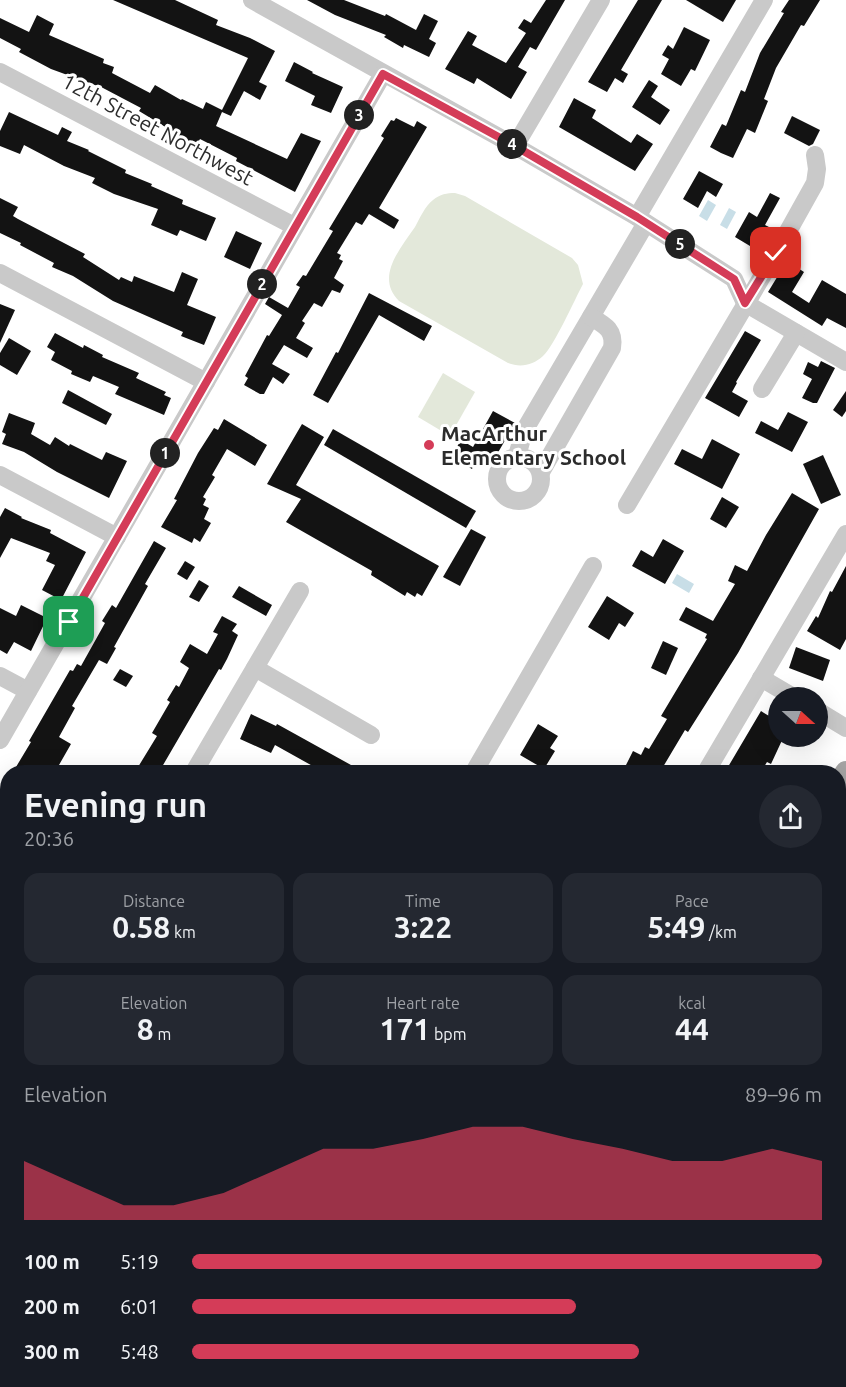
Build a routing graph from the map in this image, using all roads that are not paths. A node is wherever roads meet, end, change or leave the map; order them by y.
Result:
1 (252, 0) edge
2 (601, 0) edge
3 (764, 0) edge
4 (0, 72) edge
5 (383, 74) junction
6 (515, 146) junction
7 (815, 155) dead end
8 (642, 220) junction
9 (294, 226) junction
10 (0, 273) edge
11 (745, 303) junction
12 (591, 317) junction
13 (796, 333) junction
14 (846, 362) edge
15 (206, 382) junction
16 (762, 389) dead end
17 (517, 456) junction
18 (541, 472) junction
19 (0, 475) edge
20 (627, 505) dead end
21 (846, 534) edge
22 (117, 537) junction
23 (593, 566) dead end
24 (300, 591) dead end
25 (255, 668) junction
26 (0, 676) edge
27 (761, 678) junction
28 (776, 687) edge
29 (28, 691) junction
30 (828, 717) edge
31 (846, 728) edge
32 (370, 735) dead end
33 (0, 740) edge
34 (198, 765) edge
35 (478, 765) edge
36 (710, 765) edge

1 - 5 street
2 - 6 street
3 - 8 street
4 - 9 street, 12th Street Northwest
5 - 6 street
5 - 9 street
6 - 8 street
7 - 11 street
8 - 11 street
8 - 12 street
9 - 15 street
10 - 15 street
11 - 13 street
11 - 20 street
12 - 17 street
12 - 18 street
13 - 14 street
13 - 16 street
15 - 22 street
17 - 18 street
17 - 18 street
19 - 22 street
21 - 27 street
22 - 29 street
23 - 35 street
24 - 25 street
25 - 32 street
25 - 34 street
26 - 29 street
27 - 28 street
27 - 36 street
29 - 33 street
30 - 31 street

